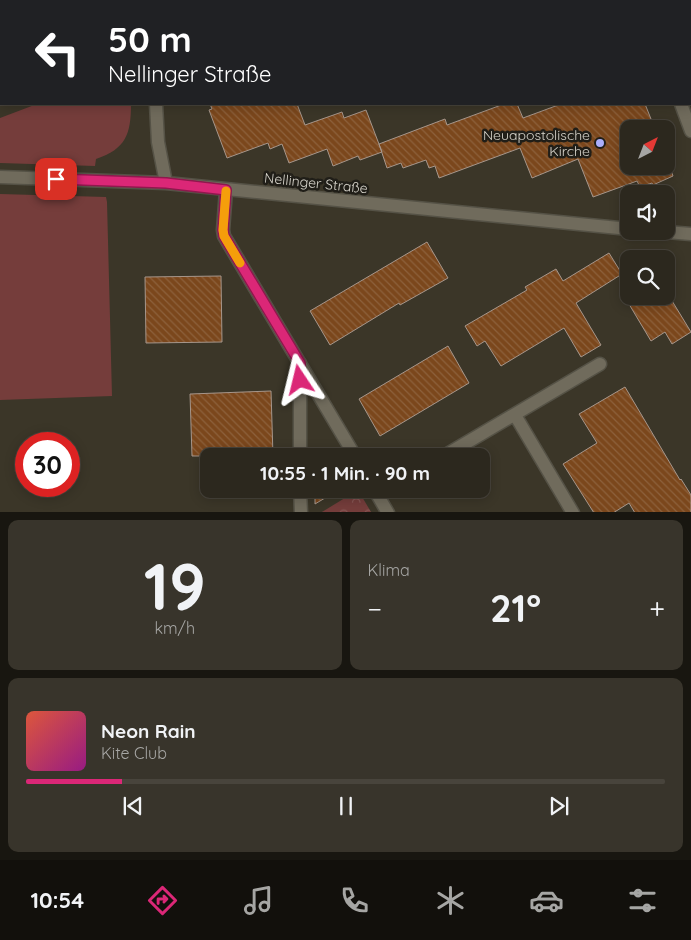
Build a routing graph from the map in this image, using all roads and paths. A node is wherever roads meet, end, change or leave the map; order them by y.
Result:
1 (156, 105) edge
2 (686, 110) edge
3 (691, 131) edge
4 (0, 177) edge
5 (166, 183) junction
6 (226, 190) junction
7 (620, 228) edge
8 (675, 233) edge
9 (691, 234) edge
10 (300, 363) junction
11 (600, 364) dead end
12 (515, 415) junction
13 (300, 448) edge
14 (350, 448) edge
15 (458, 448) edge
16 (300, 498) edge
17 (383, 498) edge
18 (301, 512) edge
19 (388, 512) edge
20 (573, 512) edge

1 - 5 street
2 - 3 street
4 - 5 street, Nellinger Straße
5 - 6 street, Nellinger Straße
6 - 7 street, Nellinger Straße
6 - 10 street
8 - 9 street
10 - 13 street
10 - 14 street
11 - 12 street
12 - 15 street
12 - 20 street
16 - 18 street
17 - 19 street

